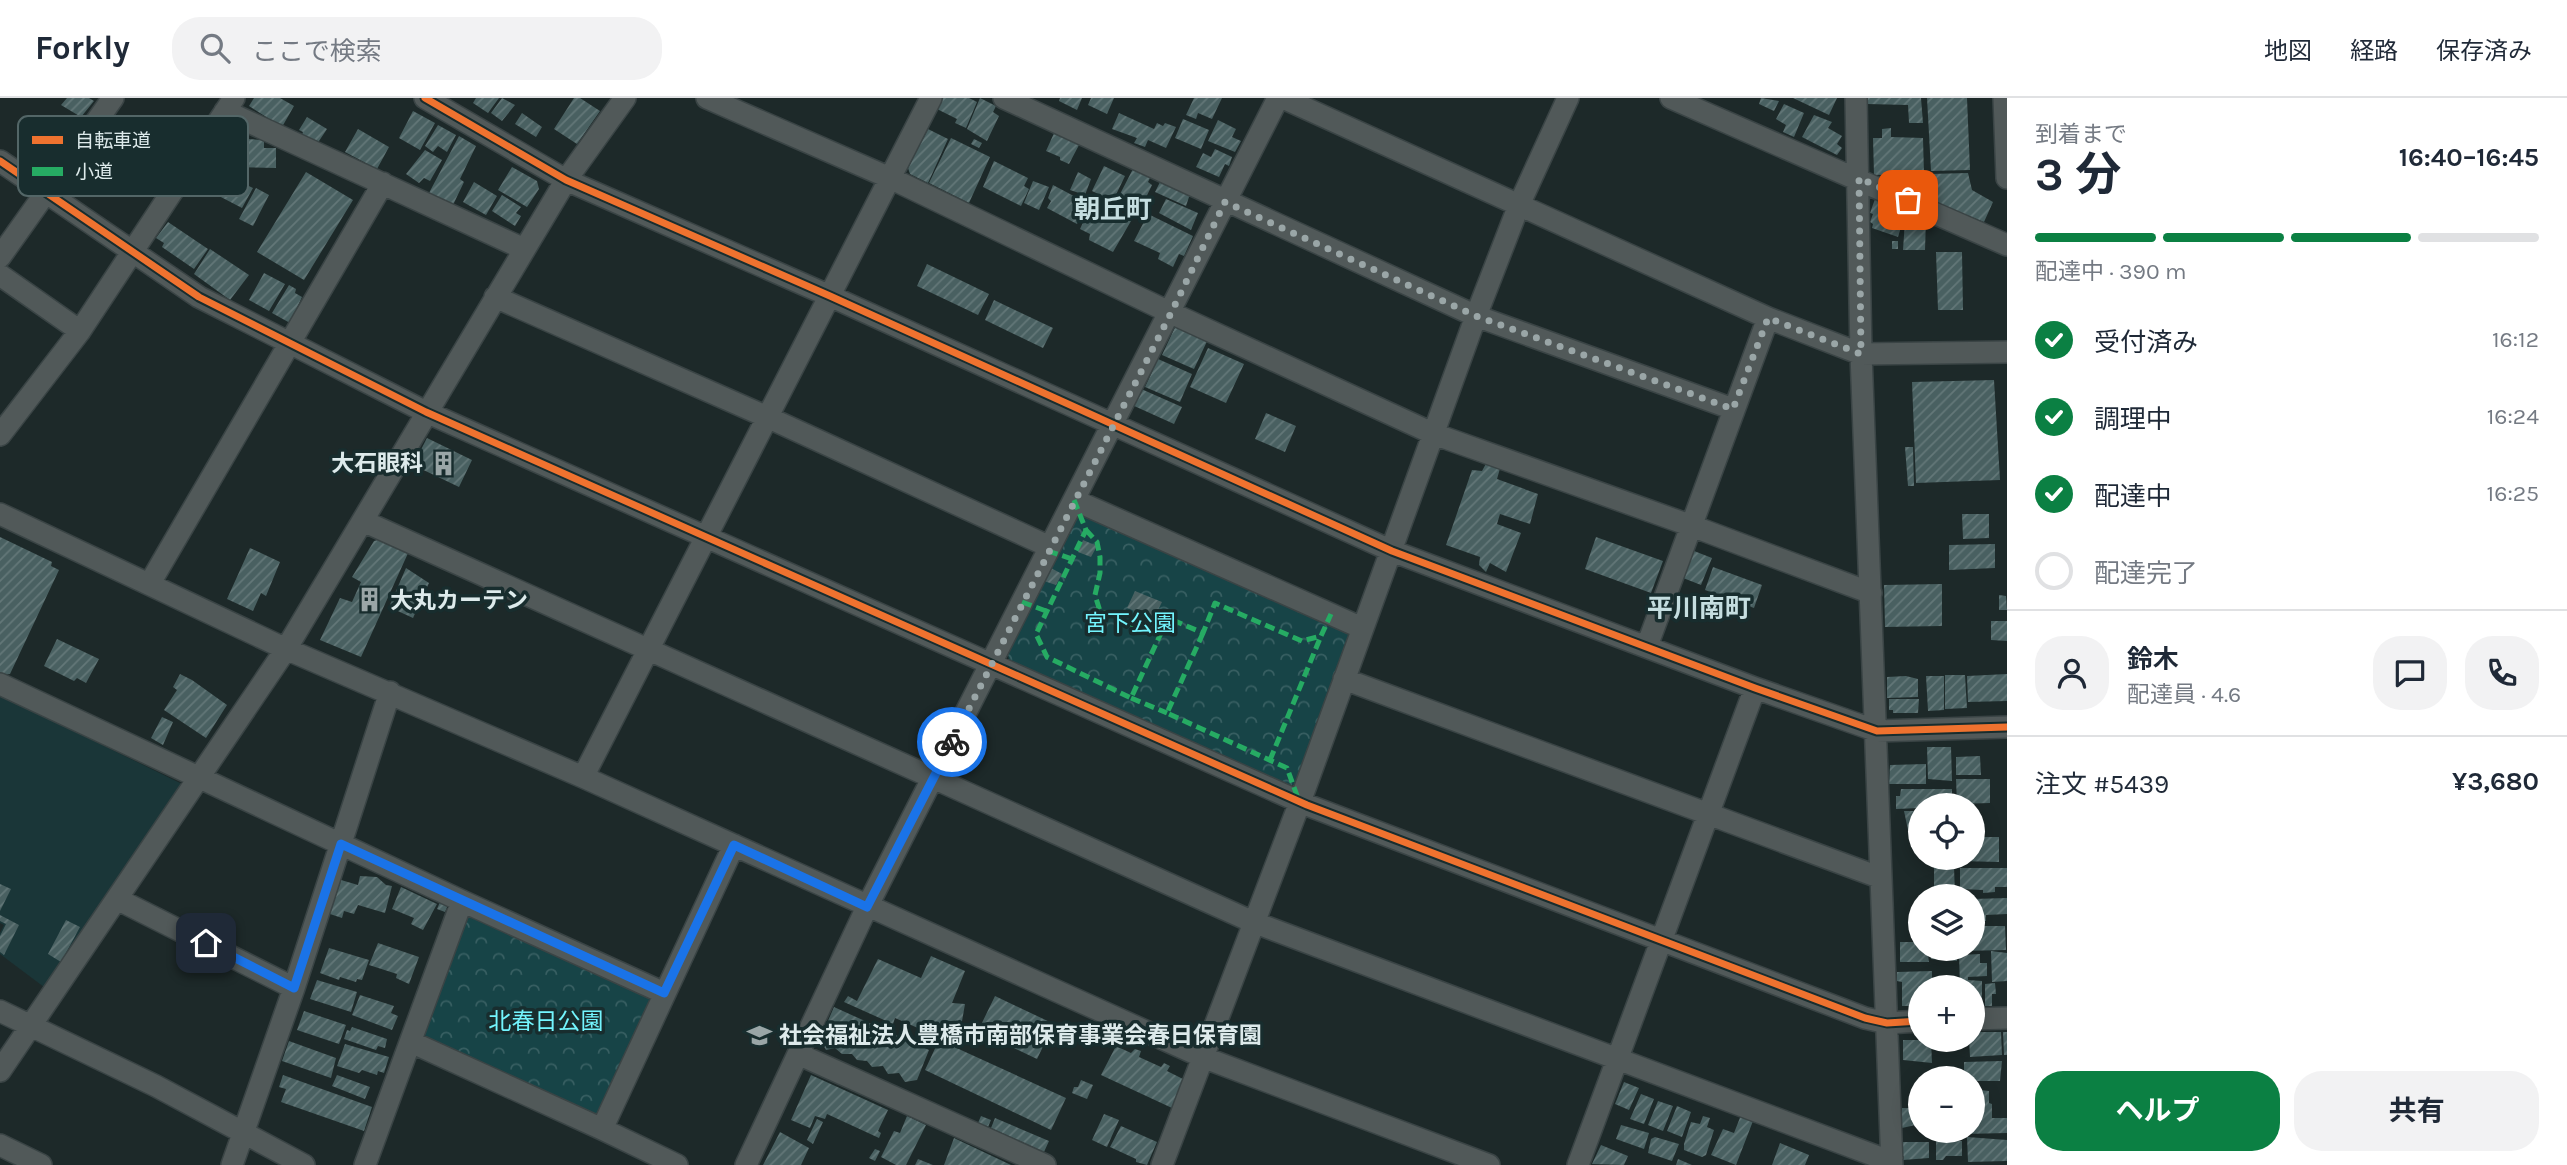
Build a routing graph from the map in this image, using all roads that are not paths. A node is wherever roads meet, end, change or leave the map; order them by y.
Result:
1 (625, 98) edge
2 (707, 98) edge
3 (931, 98) edge
4 (1004, 98) edge
5 (1280, 98) edge
6 (1568, 98) edge
7 (1671, 98) edge
8 (1856, 98) edge
9 (2004, 98) edge
10 (109, 99) edge
11 (428, 99) edge
12 (230, 104) edge
13 (97, 116) edge
14 (0, 161) edge
15 (18, 173) edge
16 (890, 177) junction
17 (1859, 178) junction
18 (2007, 178) edge
19 (566, 180) junction
20 (383, 183) junction
21 (43, 196) edge
22 (53, 196) edge
23 (169, 196) edge
24 (1225, 202) junction
25 (1519, 205) junction
26 (2007, 245) edge
27 (524, 249) junction
28 (132, 252) junction
29 (0, 257) edge
30 (0, 275) edge
31 (830, 296) junction
32 (495, 297) junction
33 (1171, 313) junction
34 (1476, 316) junction
35 (1768, 318) junction
36 (80, 331) junction
37 (290, 345) junction
38 (2007, 352) edge
39 (1861, 354) junction
40 (1733, 409) junction
41 (426, 412) junction
42 (767, 417) junction
43 (4, 422) edge
44 (1113, 425) junction
45 (1434, 434) junction
46 (1074, 500) junction
47 (0, 514) edge
48 (363, 521) junction
49 (1692, 526) junction
50 (706, 537) junction
51 (1050, 547) junction
52 (1392, 551) junction
53 (150, 583) junction
54 (1871, 593) junction
55 (1362, 628) junction
56 (1647, 646) junction
57 (286, 649) junction
58 (649, 649) junction
59 (990, 665) junction
60 (1344, 679) junction
61 (0, 684) edge
62 (1755, 688) junction
63 (390, 692) junction
64 (2007, 727) edge
65 (1877, 731) junction
66 (583, 777) junction
67 (934, 777) junction
68 (198, 778) junction
69 (1300, 802) junction
70 (1707, 814) junction
71 (341, 844) junction
72 (734, 845) junction
73 (1881, 878) junction
74 (117, 899) junction
75 (462, 901) junction
76 (867, 907) junction
77 (1253, 922) junction
78 (1662, 939) junction
79 (294, 988) junction
80 (664, 993) junction
81 (0, 1011) edge
82 (2007, 1018) edge
83 (1985, 1019) edge
84 (1908, 1022) edge
85 (1887, 1023) junction
86 (30, 1026) junction
87 (411, 1042) junction
88 (798, 1054) junction
89 (1205, 1058) junction
90 (1617, 1060) junction
91 (0, 1071) edge
92 (602, 1129) junction
93 (246, 1132) junction
94 (0, 1144) edge
95 (1892, 1162) edge
96 (41, 1165) edge
97 (232, 1165) edge
98 (304, 1165) edge
99 (365, 1165) edge
100 (677, 1165) edge
101 (746, 1165) edge
102 (1045, 1165) edge
103 (1162, 1165) edge
104 (1489, 1165) edge
105 (1578, 1165) edge

1 - 19 street
2 - 16 street
3 - 16 street
4 - 24 street
5 - 24 street
5 - 25 street
6 - 25 street
7 - 17 street
8 - 17 street
9 - 18 street
10 - 13 street
11 - 19 street
12 - 20 street
14 - 15 street
16 - 31 street
16 - 33 street
17 - 26 street
17 - 39 street
19 - 27 street
19 - 31 street
20 - 27 street
20 - 37 street
21 - 29 street
22 - 28 street
23 - 28 street
24 - 33 street
24 - 34 street
25 - 34 street
25 - 35 street
27 - 32 street
28 - 36 street
28 - 37 street
30 - 36 street
31 - 42 street
31 - 44 street
32 - 41 street
32 - 42 street
33 - 44 street
33 - 45 street
34 - 40 street
34 - 45 street
35 - 39 street
35 - 40 street
36 - 43 street
37 - 41 street
37 - 53 street
38 - 39 street
39 - 54 street
40 - 49 street
41 - 48 street
41 - 50 street
42 - 50 street
42 - 51 street
44 - 46 street
44 - 52 street
45 - 49 street
45 - 52 street
46 - 51 street
46 - 55 street
47 - 53 street
48 - 57 street
48 - 58 street
49 - 54 street
49 - 56 street
50 - 58 street
50 - 59 street
51 - 59 street
52 - 55 street
52 - 56 street
53 - 57 street
54 - 65 street
55 - 60 street
56 - 62 street
57 - 63 street
57 - 68 street
58 - 66 street
58 - 67 street
59 - 67 street
59 - 69 street
60 - 69 street
60 - 70 street
61 - 68 street
62 - 65 street
62 - 70 street
63 - 66 street
63 - 71 street
64 - 65 street
65 - 73 street
66 - 72 street
67 - 76 street
67 - 77 street
68 - 71 street
68 - 74 street
69 - 77 street
69 - 78 street
70 - 73 street
70 - 78 street
71 - 75 street
71 - 79 street
72 - 76 street
72 - 80 street
73 - 85 street
74 - 79 street
74 - 86 street
75 - 80 street
75 - 87 street
76 - 88 street
76 - 89 street
77 - 89 street
77 - 90 street
78 - 85 street
78 - 90 street
79 - 93 street
80 - 92 street
81 - 86 street
82 - 83 street
84 - 85 street
85 - 95 street
86 - 91 street
86 - 93 street
87 - 92 street
87 - 99 street
88 - 101 street
88 - 102 street
89 - 103 street
89 - 104 street
90 - 95 street
90 - 105 street
92 - 100 street
93 - 97 street
93 - 98 street
94 - 96 street

